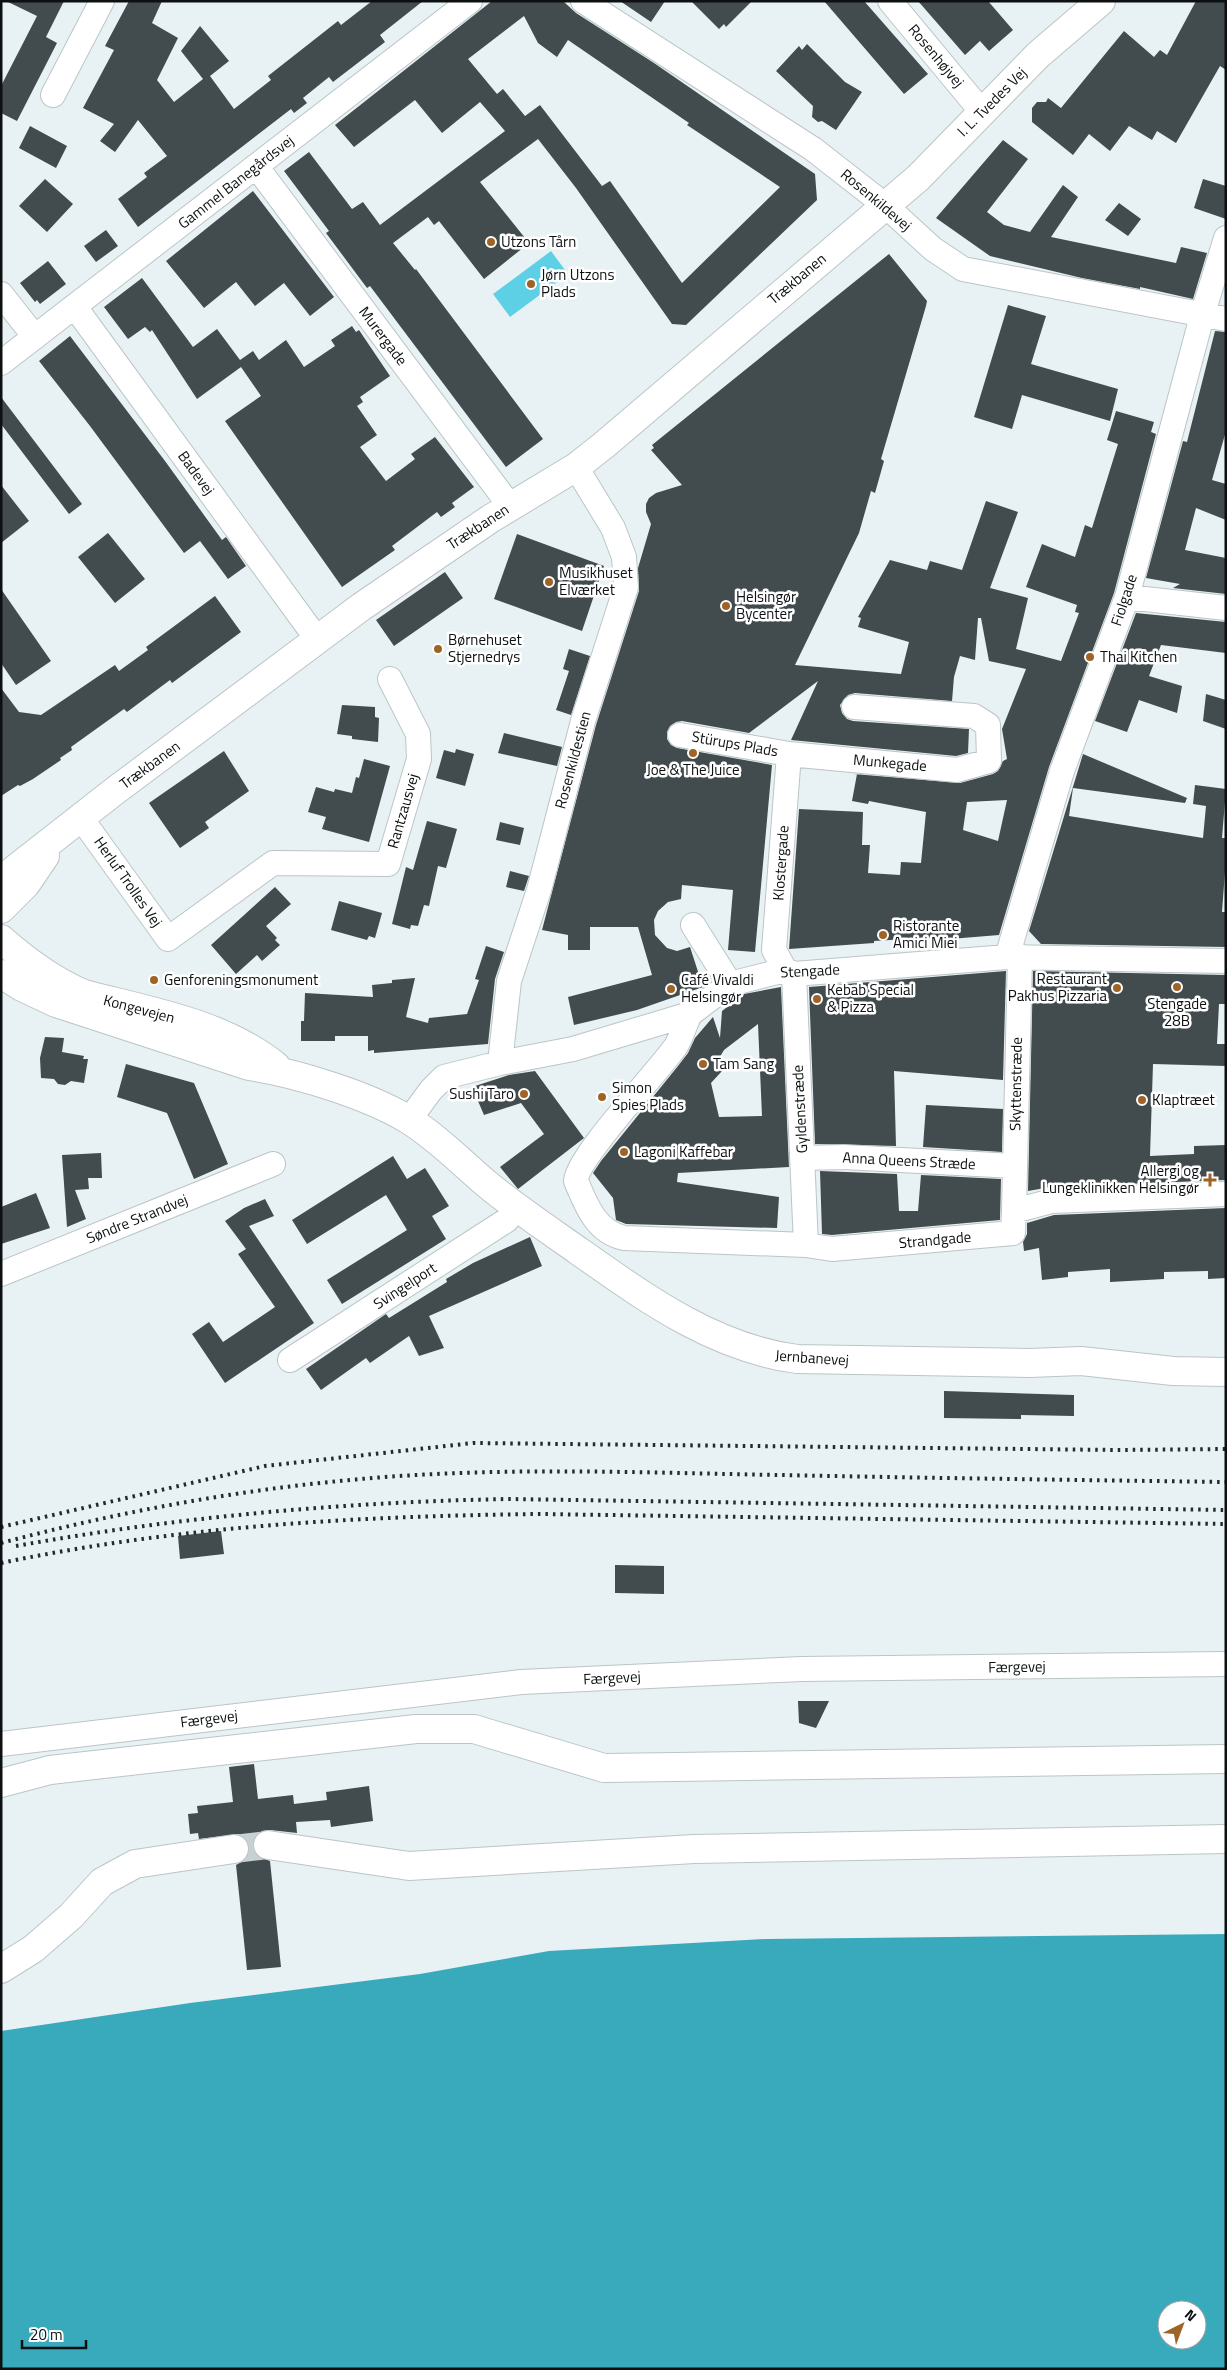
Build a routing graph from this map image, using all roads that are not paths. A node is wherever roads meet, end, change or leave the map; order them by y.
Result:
1 (102, 1) edge
2 (470, 1) edge
3 (583, 1) edge
4 (890, 1) edge
5 (1101, 1) edge
6 (53, 95) dead end
7 (982, 112) junction
8 (256, 166) junction
9 (886, 206) junction
10 (1226, 238) edge
11 (1, 294) edge
12 (74, 307) junction
13 (1202, 316) junction
14 (1226, 320) edge
15 (35, 337) junction
16 (1, 363) edge
17 (576, 467) junction
18 (510, 506) junction
19 (1127, 597) junction
20 (1226, 608) edge
21 (317, 639) junction
22 (390, 679) dead end
23 (854, 706) dead end
24 (680, 735) dead end
25 (789, 754) junction
26 (81, 818) junction
27 (59, 836) junction
28 (273, 863) joint
29 (1, 880) edge
30 (1, 909) edge
31 (693, 925) dead end
32 (1, 939) edge
33 (1014, 956) junction
34 (1226, 961) edge
35 (790, 972) junction
36 (1, 974) edge
37 (730, 984) junction
38 (690, 1014) junction
39 (500, 1063) junction
40 (281, 1071) junction
41 (409, 1120) junction
42 (803, 1158) junction
43 (273, 1164) dead end
44 (1014, 1166) junction
45 (1226, 1194) edge
46 (516, 1207) junction
47 (1014, 1211) junction
48 (806, 1245) junction
49 (1, 1274) edge
50 (290, 1360) dead end
51 (1030, 1363) junction
52 (1226, 1372) edge
53 (1226, 1389) edge
54 (1226, 1664) edge
55 (1, 1744) edge
56 (1226, 1760) edge
57 (1, 1783) edge
58 (1226, 1839) edge
59 (268, 1845) tunnel mouth
60 (234, 1849) tunnel mouth
61 (1, 1970) edge

1 - 6 street
2 - 8 street, Gammel Banegårdsvej
3 - 9 street, Rosenkildevej
4 - 7 street, Rosenhøjvej
5 - 7 main road, I. L. Tvedes Vej
7 - 9 main road, I. L. Tvedes Vej
8 - 12 street, Gammel Banegårdsvej
8 - 18 street, Murergade
9 - 13 street, Rosenkildevej
9 - 17 main road, Trækbanen
10 - 13 street, Fiolgade
11 - 15 street
12 - 15 street, Gammel Banegårdsvej
12 - 21 street, Badevej
13 - 14 street, Rosenkildevej
13 - 19 street, Fiolgade
15 - 16 street, Gammel Banegårdsvej
17 - 18 main road, Trækbanen
17 - 39 street, Rosenkildestien
18 - 21 main road, Trækbanen
19 - 20 street
19 - 33 street, Fiolgade
21 - 26 main road, Trækbanen
22 - 28 street, Rantzausvej
23 - 25 street, Munkegade
24 - 25 street, Stürups Plads
25 - 35 street, Klostergade
26 - 27 main road, Trækbanen
26 - 28 street, Herluf Trolles Vej
27 - 29 main road, Trækbanen
27 - 30 main road, Trækbanen
31 - 37 street
32 - 40 main road, Kongevejen
33 - 34 street, Stengade
33 - 35 street, Stengade
33 - 44 street, Skyttenstræde
35 - 37 street, Stengade
35 - 42 street, Gyldenstræde
36 - 40 main road, Kongevejen
37 - 38 street, Stengade
38 - 39 street, Stengade
38 - 48 street, Strandgade
39 - 41 street, Stengade
40 - 41 main road, Kongevejen
41 - 46 main road, Kongevejen
42 - 44 street, Anna Queens Stræde
42 - 48 street, Gyldenstræde
43 - 49 street, Søndre Strandvej
44 - 47 street, Skyttenstræde
45 - 47 street
46 - 50 street, Svingelport
46 - 51 main road, Jernbanevej
47 - 48 street, Strandgade
51 - 52 main road, Jernbanevej
51 - 53 main road, Jernbanevej
54 - 55 street, Færgevej
56 - 57 main road
58 - 59 main road
60 - 61 main road

